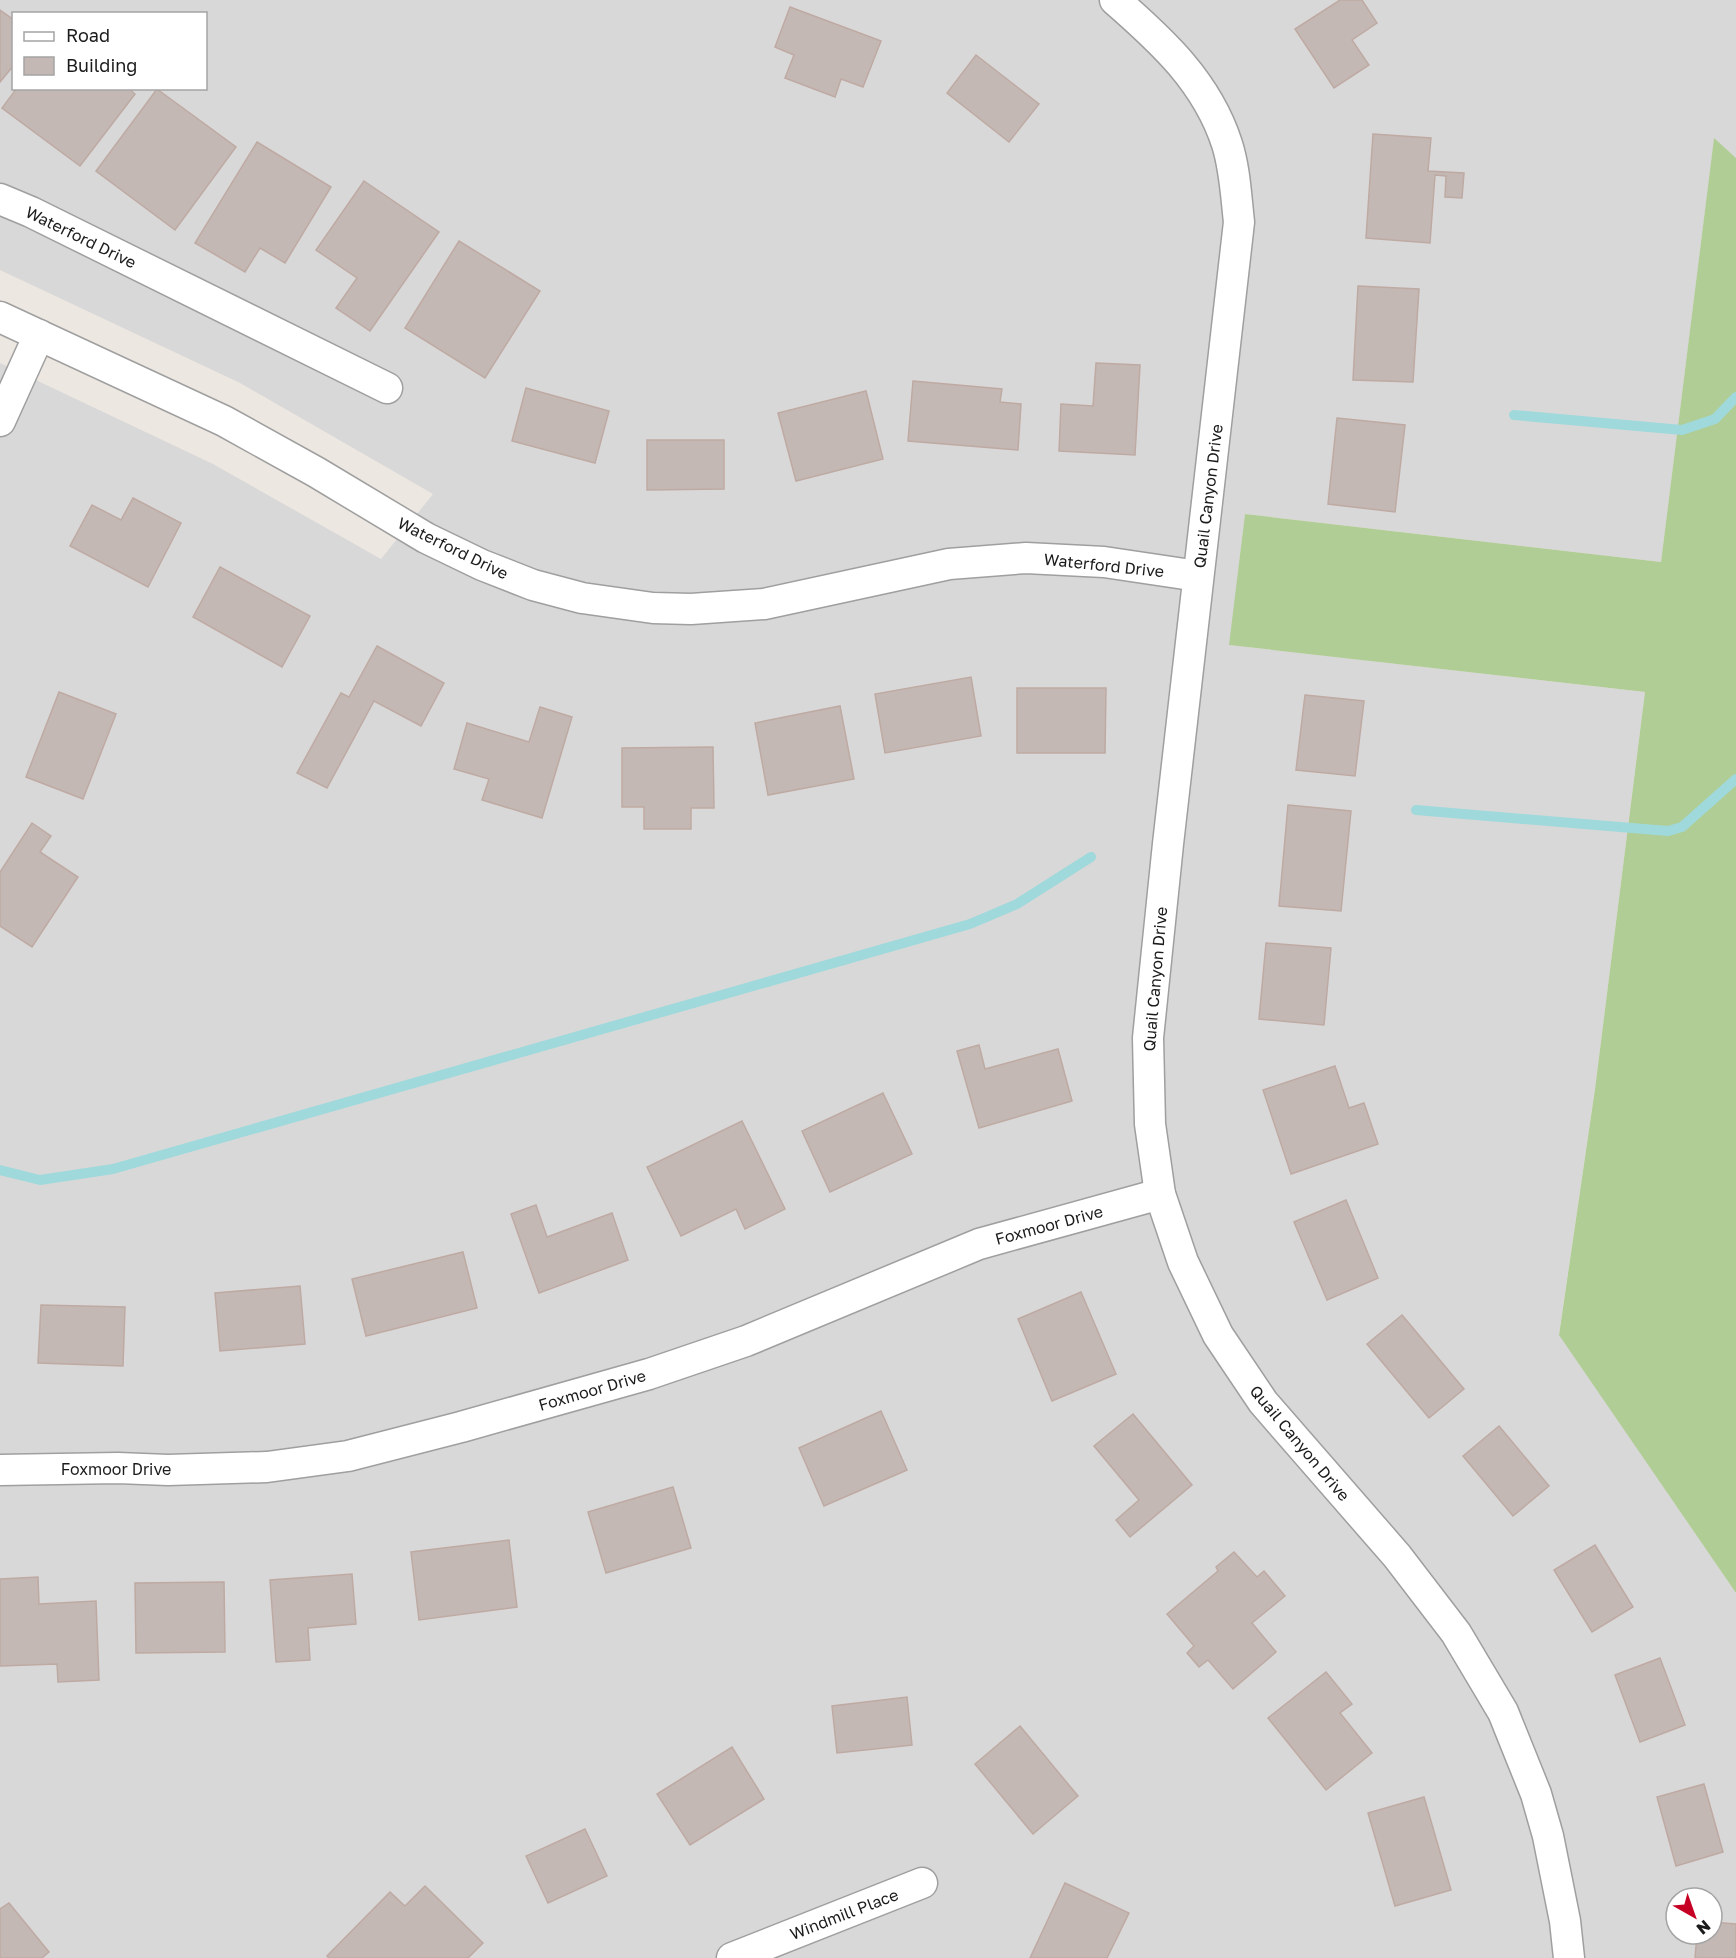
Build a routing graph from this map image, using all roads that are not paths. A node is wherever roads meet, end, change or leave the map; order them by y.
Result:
1 (1114, 0) edge
2 (0, 199) edge
3 (0, 317) edge
4 (39, 335) junction
5 (387, 388) dead end
6 (0, 421) edge
7 (1198, 576) junction
8 (1160, 1194) junction
9 (0, 1470) edge
10 (922, 1883) dead end
11 (732, 1958) edge
12 (1569, 1958) edge

1 - 7 street, Quail Canyon Drive
2 - 5 street, Waterford Drive
3 - 4 street, Waterford Drive
4 - 6 street
4 - 7 street, Waterford Drive
7 - 8 street, Quail Canyon Drive
8 - 9 street, Foxmoor Drive
8 - 12 street, Quail Canyon Drive
10 - 11 street, Windmill Place

